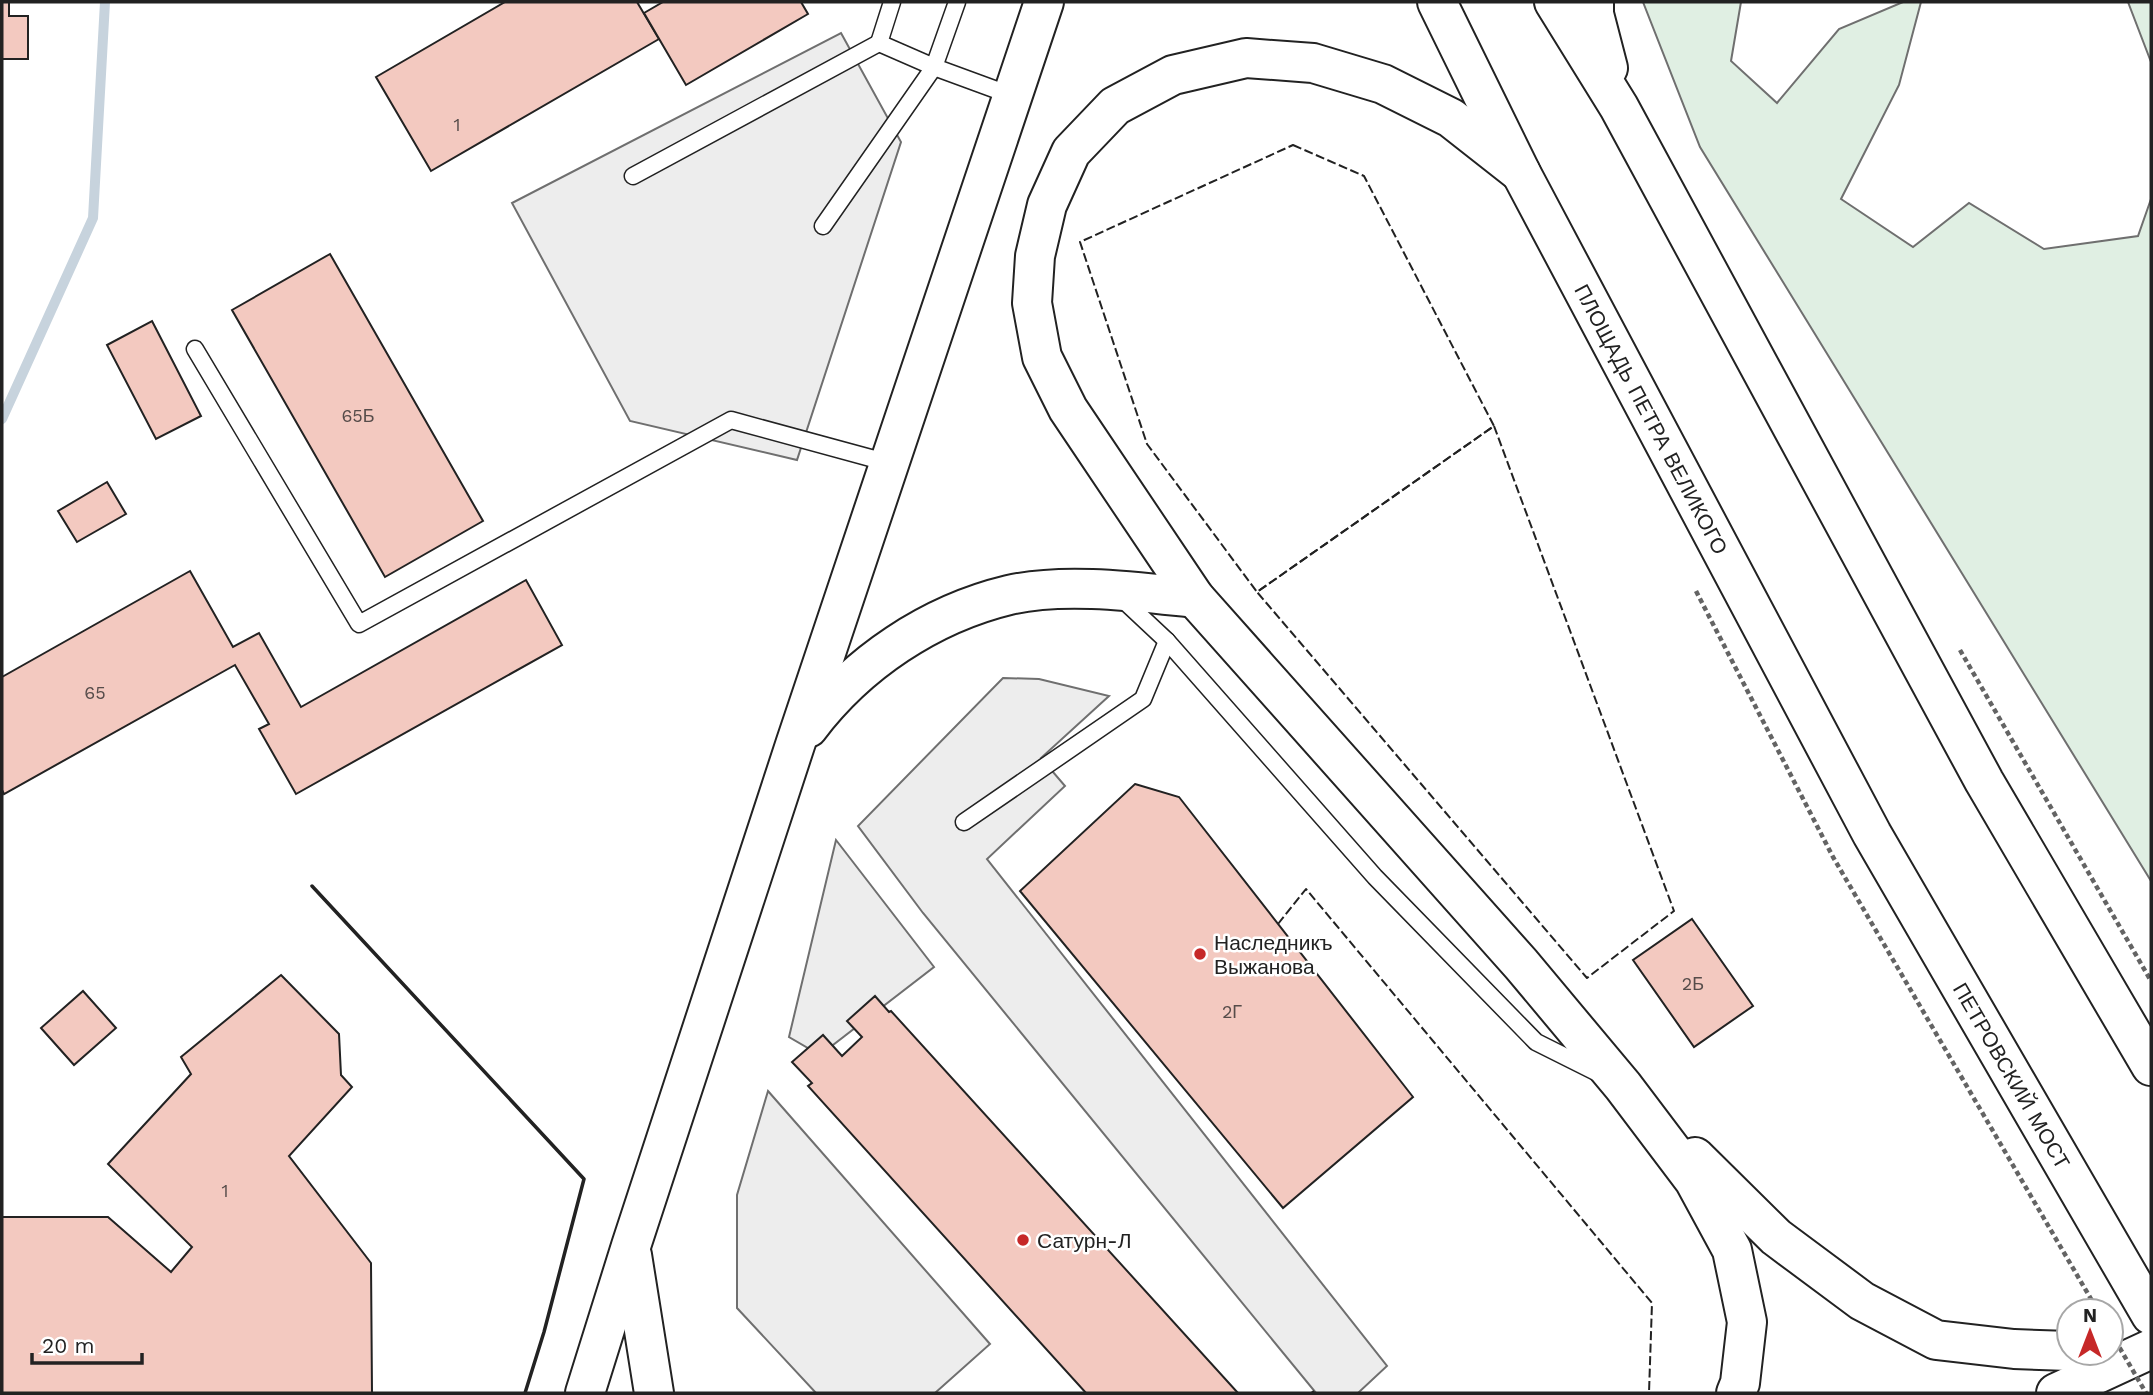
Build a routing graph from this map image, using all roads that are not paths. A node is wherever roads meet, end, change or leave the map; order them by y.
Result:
1 (892, 2) edge
2 (957, 2) edge
3 (1044, 2) edge
4 (1437, 2) edge
5 (1554, 2) edge
6 (1594, 2) edge
7 (879, 43) junction
8 (934, 67) junction
9 (1013, 96) junction
10 (1619, 107) junction
11 (1521, 173) junction
12 (633, 176) dead end
13 (823, 226) dead end
14 (195, 349) dead end
15 (889, 463) junction
16 (1112, 589) junction
17 (1195, 598) junction
18 (1167, 641) junction
19 (795, 745) junction
20 (964, 821) dead end
21 (1872, 834) joint
22 (2151, 1066) edge
23 (1623, 1086) junction
24 (631, 1245) junction
25 (2151, 1315) edge
26 (2055, 1351) edge
27 (2135, 1352) edge
28 (585, 1393) edge
29 (654, 1393) edge
30 (1736, 1393) edge
31 (2056, 1393) edge

1 - 7 lane
2 - 8 lane
3 - 9 main road
4 - 11 main road, ПЛОЩАДЬ ПЕТРА ВЕЛИКОГО
5 - 10 main road
6 - 10 main road
7 - 8 lane
7 - 12 lane
8 - 9 lane
8 - 13 lane
9 - 15 main road
10 - 22 main road
11 - 17 main road
11 - 21 main road, ПЛОЩАДЬ ПЕТРА ВЕЛИКОГО
14 - 15 lane
15 - 19 main road
16 - 17 main road
16 - 18 lane
16 - 19 main road
17 - 23 main road
18 - 20 lane
18 - 23 lane
19 - 24 main road
21 - 25 main road, ПЕТРОВСКИЙ МОСТ
23 - 26 main road
23 - 30 main road
24 - 28 main road
24 - 29 main road
27 - 31 main road

